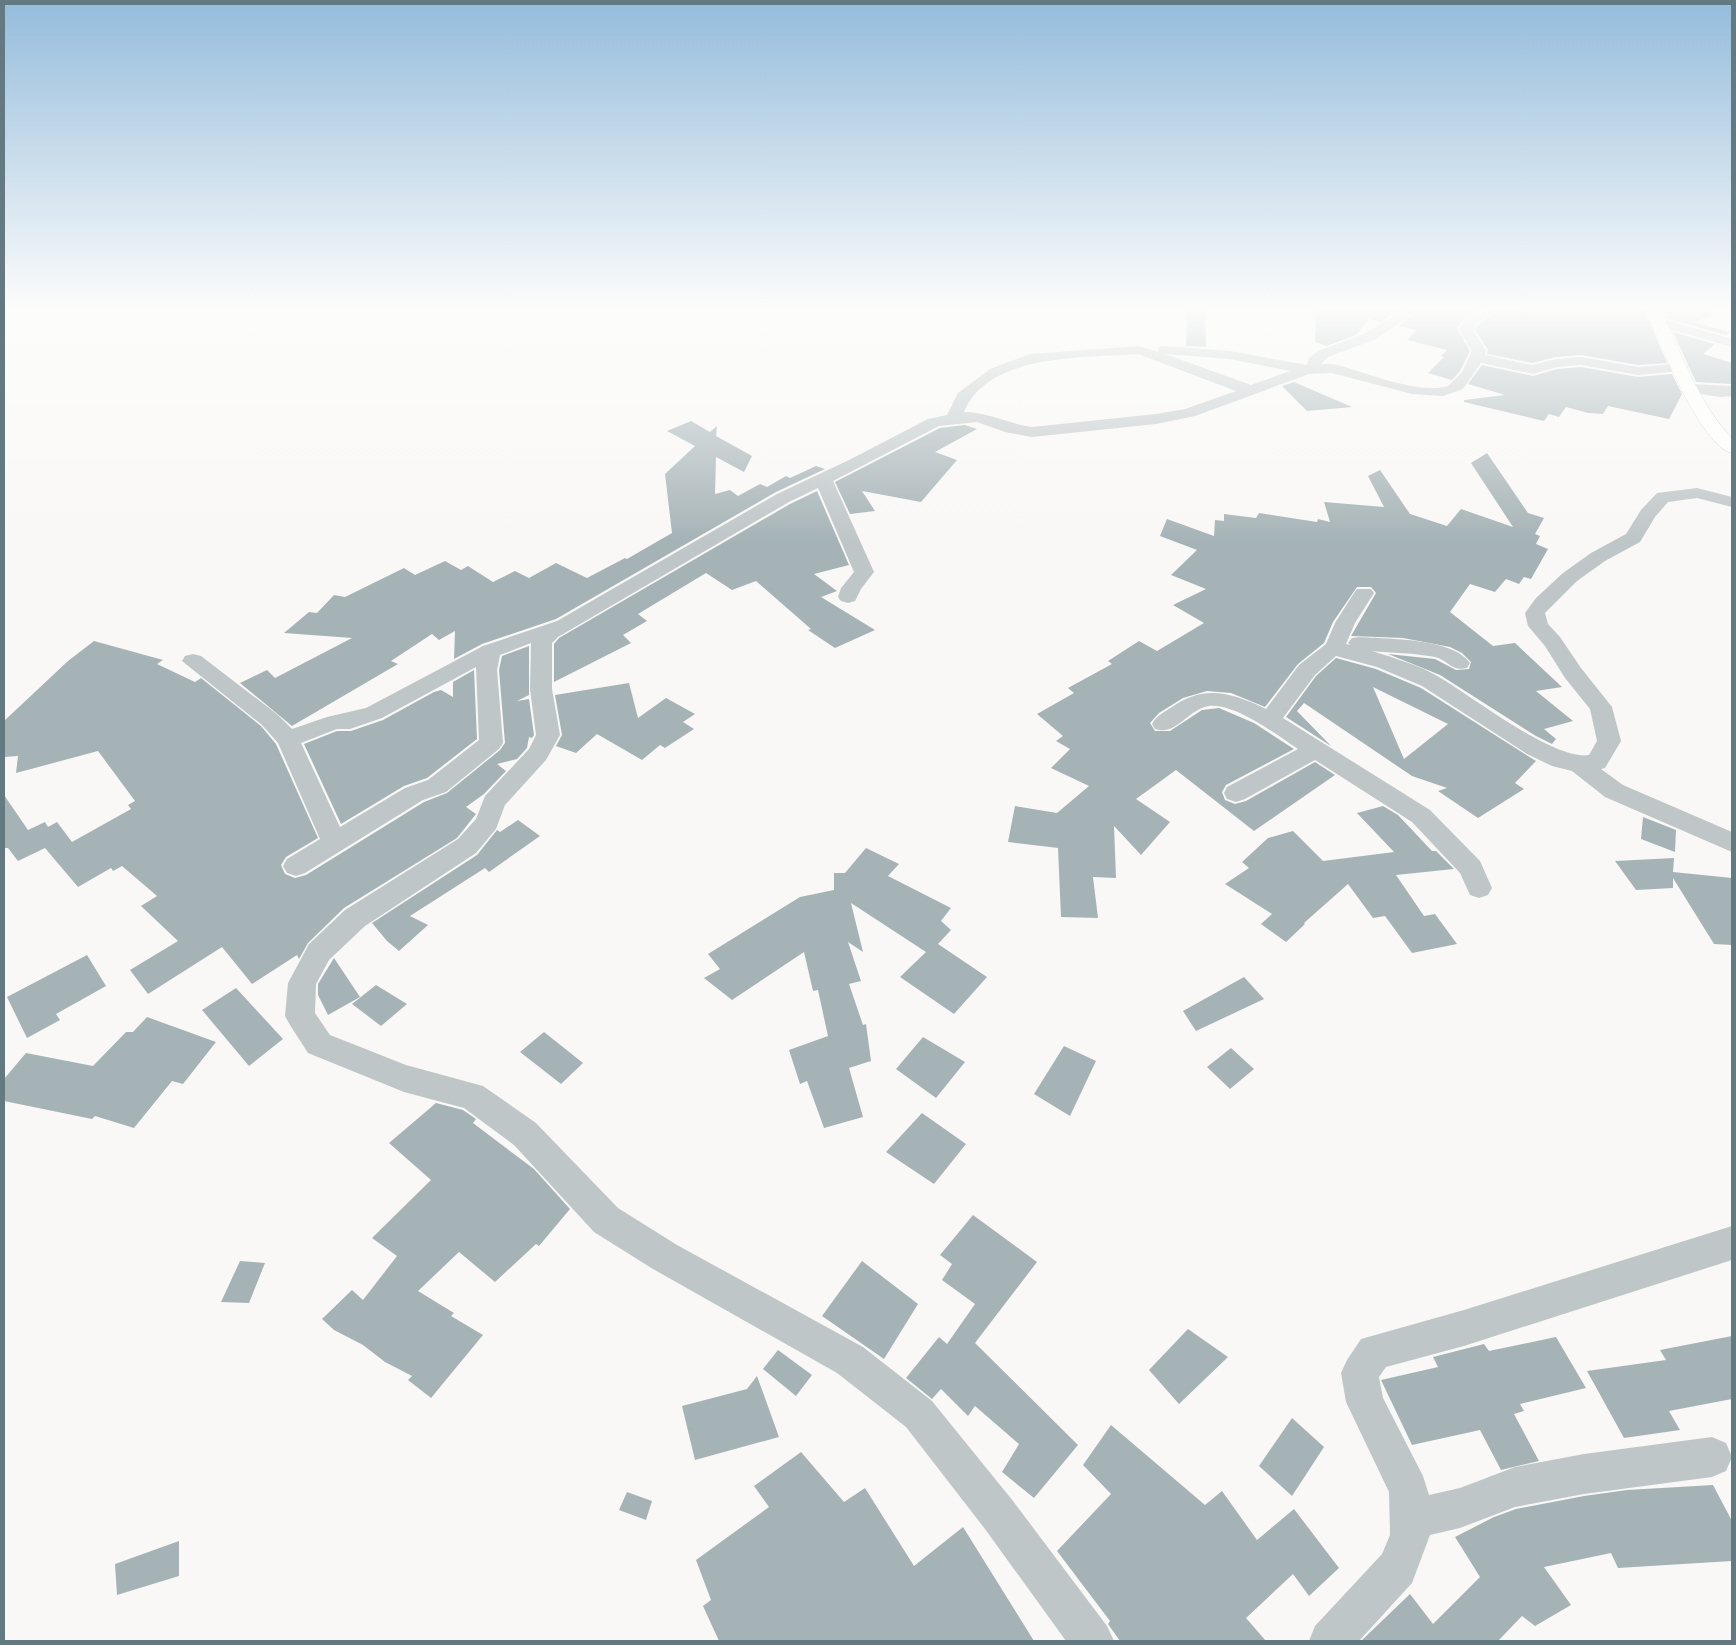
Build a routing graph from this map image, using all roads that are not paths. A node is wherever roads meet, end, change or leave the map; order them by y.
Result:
1 (972, 388) edge
2 (1243, 388) edge
3 (1261, 388) edge
4 (1409, 388) edge
5 (1456, 388) edge
6 (1690, 389) joint
7 (1252, 391) junction
8 (1732, 391) edge
9 (954, 418) junction
10 (1732, 448) edge
11 (824, 479) junction
12 (1732, 502) edge
13 (1364, 593) dead end
14 (848, 598) dead end
15 (567, 623) junction
16 (1334, 646) junction
17 (490, 651) junction
18 (192, 661) dead end
19 (1459, 663) dead end
20 (1270, 720) junction
21 (1163, 724) dead end
22 (288, 739) junction
23 (1314, 750) junction
24 (1580, 765) junction
25 (1236, 793) dead end
26 (335, 843) junction
27 (1732, 843) edge
28 (296, 866) dead end
29 (1479, 888) dead end
30 (1732, 1243) edge
31 (1712, 1458) dead end
32 (1410, 1520) junction
33 (1092, 1641) edge
34 (1330, 1641) edge

1 - 9 street
2 - 7 street
3 - 7 street
4 - 5 street
6 - 8 street
6 - 10 main road
7 - 9 street
9 - 11 street
11 - 14 street
11 - 15 street
12 - 24 street
13 - 16 street
15 - 17 street
15 - 33 street
16 - 19 street
16 - 20 street
16 - 24 street
17 - 22 street
17 - 26 street
18 - 22 street
20 - 21 street
20 - 23 street
22 - 26 street
23 - 25 street
23 - 29 street
24 - 27 street
26 - 28 street
30 - 32 street
31 - 32 street
32 - 34 street

